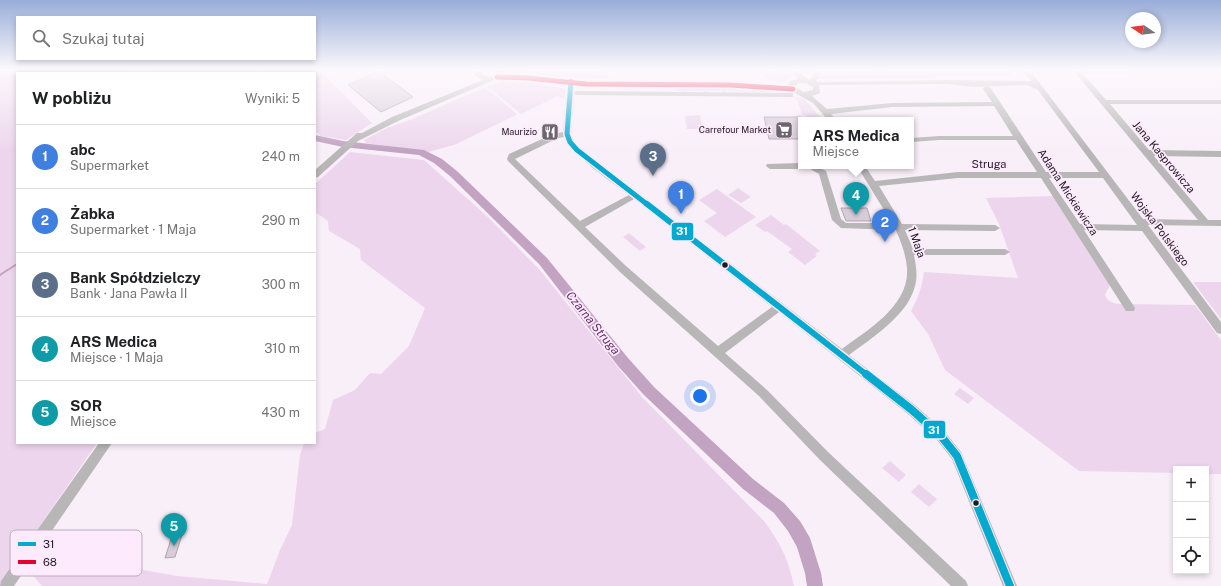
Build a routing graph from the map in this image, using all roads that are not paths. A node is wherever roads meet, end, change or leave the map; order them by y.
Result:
1 (448, 96) edge
2 (569, 96) edge
3 (808, 96) edge
4 (815, 96) edge
5 (991, 96) edge
6 (1044, 96) edge
7 (1100, 96) edge
8 (1105, 102) junction
9 (1221, 102) edge
10 (996, 104) junction
11 (823, 110) junction
12 (829, 117) edge
13 (568, 134) junction
14 (1019, 138) junction
15 (914, 140) edge
16 (1147, 153) junction
17 (1221, 154) edge
18 (770, 166) dead end
19 (798, 166) edge
20 (817, 169) edge
21 (863, 169) edge
22 (316, 174) edge
23 (1043, 175) junction
24 (1106, 175) junction
25 (872, 184) junction
26 (636, 195) junction
27 (1205, 222) junction
28 (1221, 222) edge
29 (1143, 225) junction
30 (579, 226) junction
31 (899, 227) junction
32 (995, 228) dead end
33 (1077, 228) junction
34 (909, 252) junction
35 (1005, 252) dead end
36 (779, 307) junction
37 (1130, 308) dead end
38 (1221, 330) edge
39 (718, 352) junction
40 (842, 356) junction
41 (105, 444) edge
42 (45, 530) edge
43 (13, 576) edge
44 (6, 586) edge
45 (961, 586) edge
46 (1010, 586) edge

1 - 22 street
2 - 13 street
3 - 11 street
4 - 11 street
5 - 10 street, Adama Mickiewicza
6 - 24 street, Wojska Polskiego
7 - 8 street, Jana Kasprowicza
8 - 9 street
8 - 16 street, Jana Kasprowicza
10 - 11 street
10 - 14 street, Adama Mickiewicza
11 - 12 street
13 - 26 street
13 - 30 street
14 - 15 street
14 - 23 street, Adama Mickiewicza
16 - 17 street
16 - 27 street, Jana Kasprowicza
18 - 19 street
20 - 31 street
21 - 25 street, 1 Maja
23 - 24 street, Struga
23 - 25 street, Struga
23 - 33 street, Adama Mickiewicza
24 - 29 street, Wojska Polskiego
25 - 31 street, 1 Maja
26 - 30 street
26 - 36 street
27 - 28 street
27 - 29 street
29 - 33 street
29 - 38 street, Wojska Polskiego
30 - 39 street
31 - 32 street
31 - 34 street, 1 Maja
33 - 37 street, Adama Mickiewicza
34 - 35 street
34 - 40 street, 1 Maja
36 - 39 street
36 - 40 street
39 - 45 street
40 - 46 street
41 - 42 street
43 - 44 street

